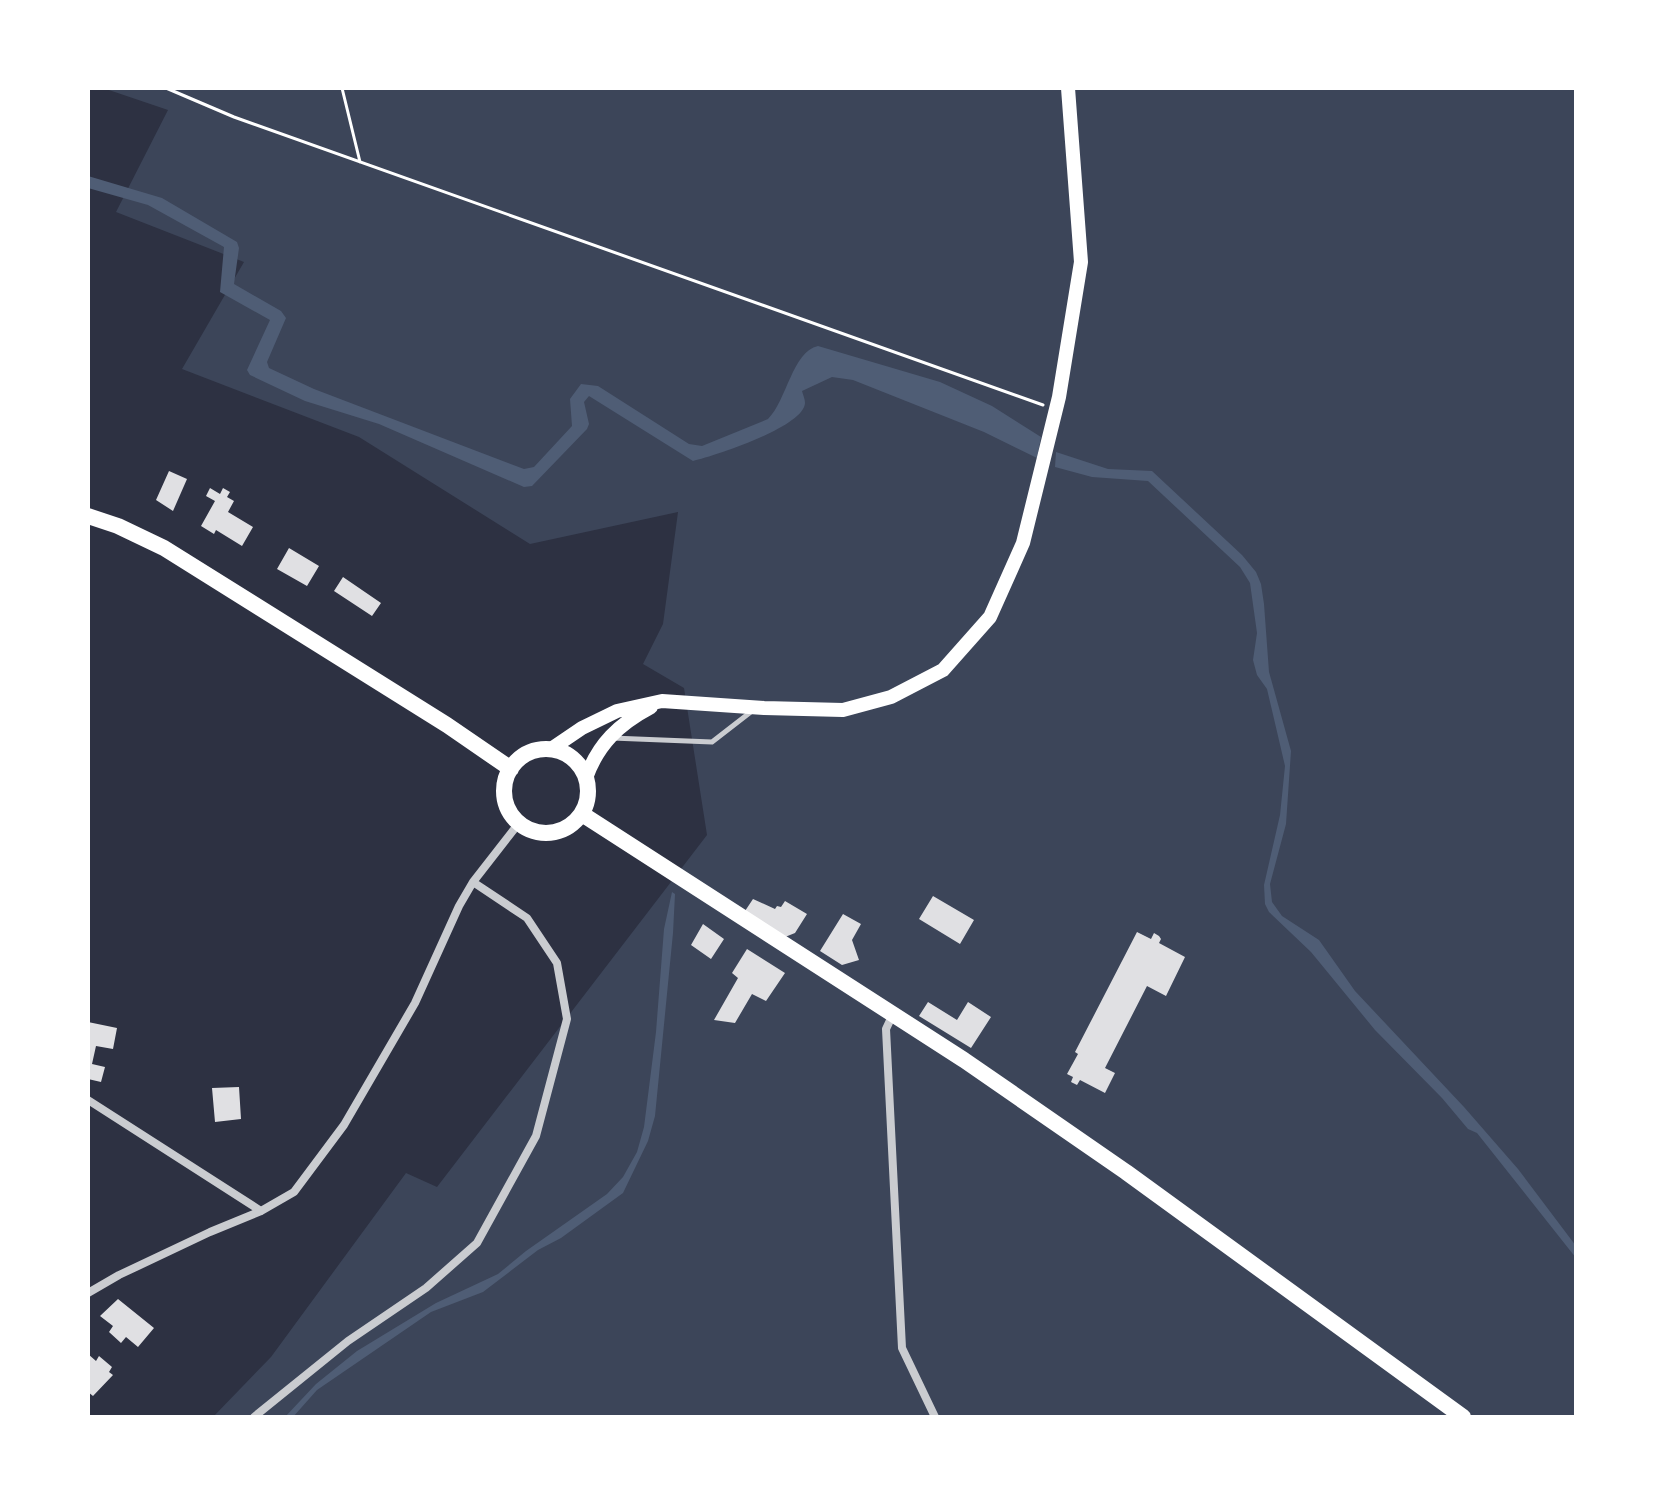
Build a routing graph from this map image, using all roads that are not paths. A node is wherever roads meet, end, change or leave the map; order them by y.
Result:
1 (1068, 88) edge
2 (88, 516) edge
3 (662, 701) junction
4 (760, 708) junction
5 (607, 738) junction
6 (554, 747) junction
7 (511, 769) junction
8 (586, 778) junction
9 (582, 814) junction
10 (519, 823) junction
11 (473, 882) junction
12 (893, 1014) junction
13 (88, 1100) edge
14 (261, 1211) junction
15 (88, 1293) edge
16 (254, 1417) edge
17 (935, 1417) edge
18 (1463, 1417) edge

1 - 4 main road
2 - 7 main road
3 - 4 main road
3 - 5 main road
3 - 6 main road
4 - 5 lane
5 - 8 main road
6 - 7 main road
6 - 8 main road
7 - 10 main road
8 - 9 main road
9 - 10 main road
9 - 12 main road
10 - 11 street
11 - 14 street
11 - 16 street
12 - 17 street
12 - 18 main road
13 - 14 street
14 - 15 street

